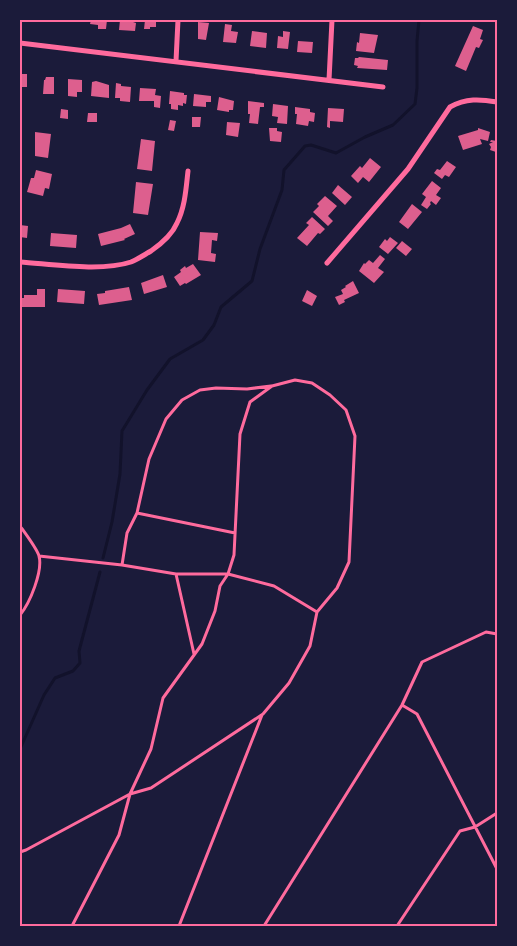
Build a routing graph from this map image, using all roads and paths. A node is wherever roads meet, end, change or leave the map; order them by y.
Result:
1 (178, 20) edge
2 (332, 20) edge
3 (20, 43) edge
4 (176, 62) junction
5 (329, 80) junction
6 (383, 87) dead end
7 (497, 102) edge
8 (188, 171) dead end
9 (20, 262) edge
10 (327, 263) dead end
11 (272, 386) junction
12 (137, 513) junction
13 (20, 526) edge
14 (235, 533) junction
15 (39, 556) junction
16 (122, 566) junction
17 (176, 574) junction
18 (228, 574) junction
19 (316, 612) junction
20 (20, 614) edge
21 (497, 634) edge
22 (194, 654) junction
23 (402, 705) junction
24 (263, 714) junction
25 (130, 794) junction
26 (497, 813) edge
27 (474, 827) junction
28 (20, 852) edge
29 (497, 869) edge
30 (72, 926) edge
31 (179, 926) edge
32 (264, 926) edge
33 (398, 926) edge

1 - 4 street
2 - 5 street
3 - 4 street
4 - 5 street
5 - 6 street
7 - 10 street
8 - 9 street
11 - 12 lane
11 - 14 lane
11 - 19 lane
12 - 14 lane
12 - 16 lane
13 - 15 lane
14 - 18 lane
15 - 16 lane
15 - 20 lane
16 - 17 lane
17 - 18 lane
17 - 22 lane
18 - 19 lane
18 - 22 lane
19 - 24 lane
21 - 23 lane
22 - 25 lane
23 - 27 lane
23 - 32 lane
24 - 25 lane
24 - 31 lane
25 - 28 lane
25 - 30 lane
26 - 27 lane
27 - 29 lane
27 - 33 lane

